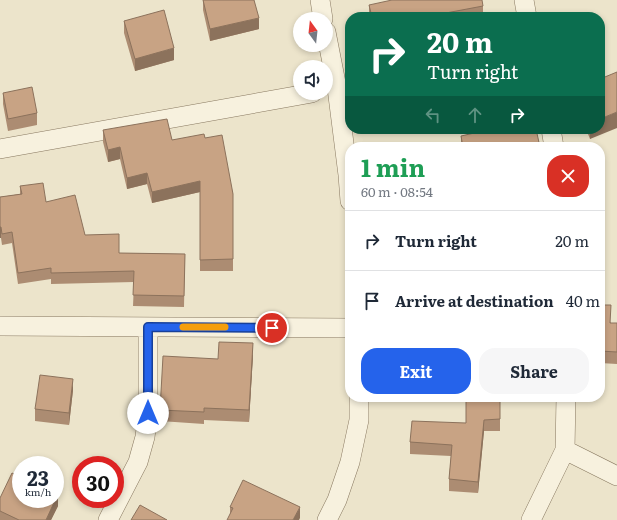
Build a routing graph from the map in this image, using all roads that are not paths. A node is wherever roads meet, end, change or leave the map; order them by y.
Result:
1 (320, 0) edge
2 (524, 0) edge
3 (322, 12) edge
4 (526, 12) edge
5 (330, 52) edge
6 (338, 88) edge
7 (293, 96) edge
8 (0, 149) edge
9 (345, 149) edge
10 (0, 326) edge
11 (148, 327) junction
12 (345, 328) edge
13 (359, 402) edge
14 (566, 402) edge
15 (565, 450) junction
16 (617, 476) edge
17 (108, 520) edge
18 (327, 520) edge
19 (531, 520) edge

1 - 3 street
2 - 4 street
5 - 6 street
6 - 9 street
7 - 8 street
10 - 11 street
11 - 12 street
11 - 17 street
13 - 18 street
14 - 15 street
15 - 16 street
15 - 19 street

